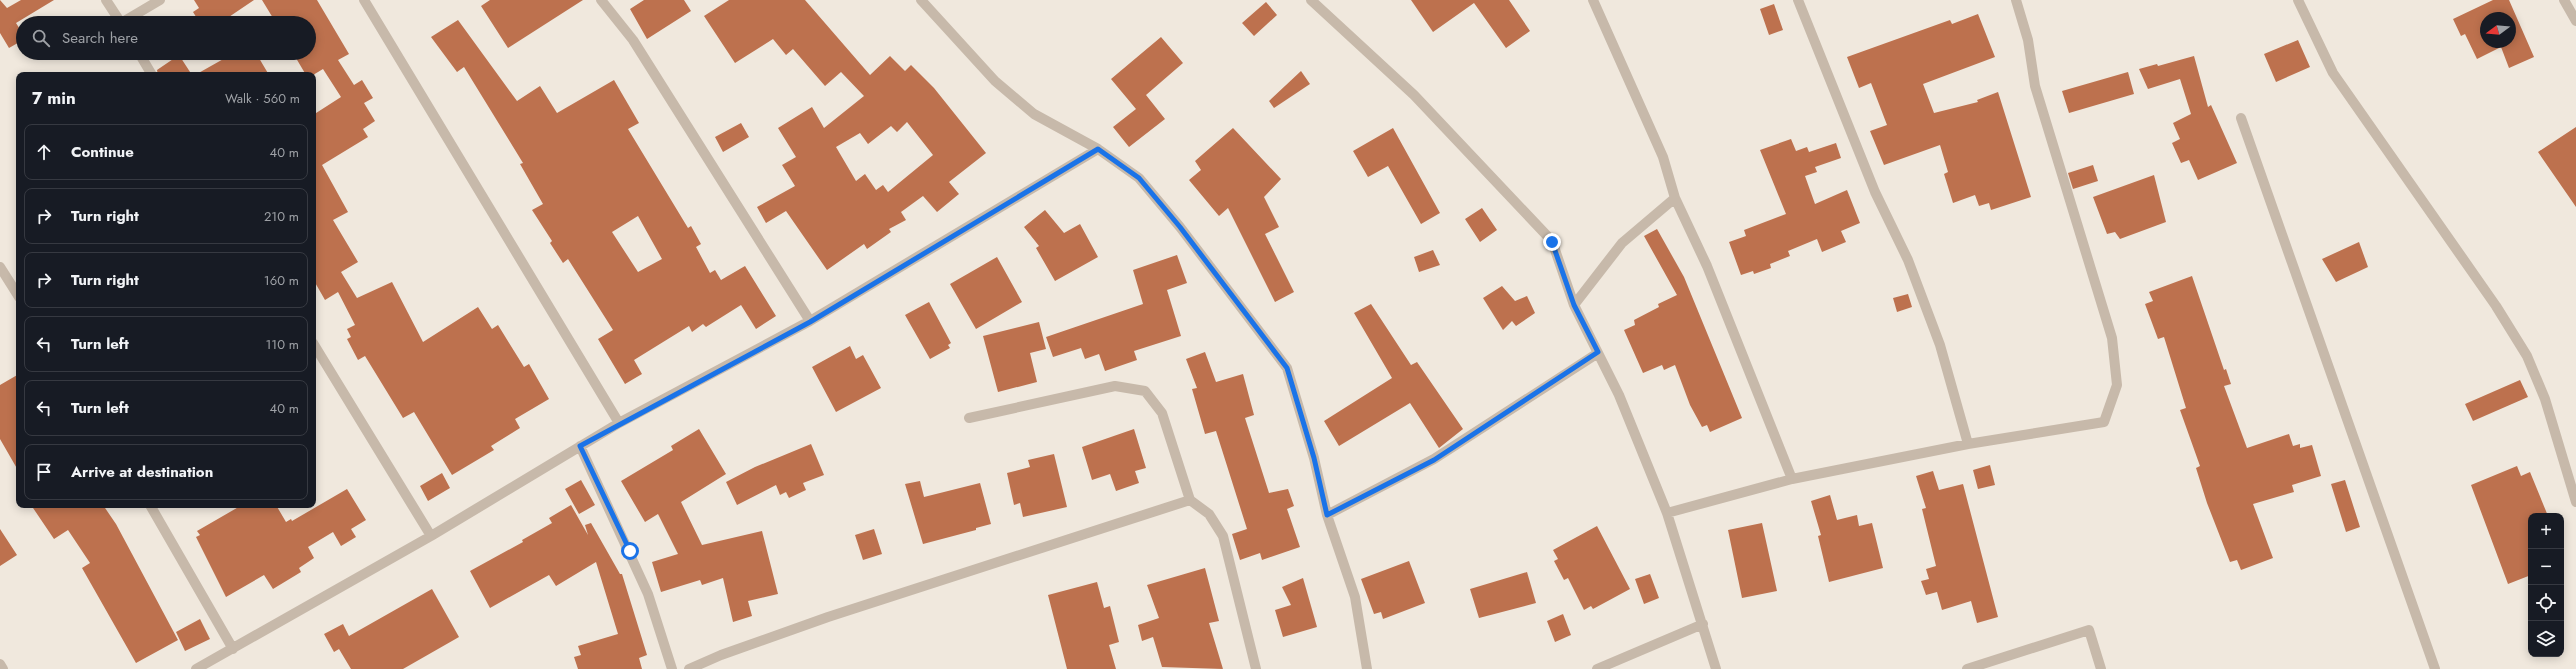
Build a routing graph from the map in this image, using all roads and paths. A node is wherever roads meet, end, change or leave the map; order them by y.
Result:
1 (106, 0) edge
2 (160, 0) edge
3 (364, 0) edge
4 (601, 0) edge
5 (921, 0) edge
6 (1311, 0) edge
7 (1593, 0) edge
8 (1798, 0) edge
9 (2016, 0) edge
10 (2298, 0) edge
11 (2564, 0) edge
12 (116, 16) edge
13 (133, 16) edge
14 (2576, 21) edge
15 (143, 60) edge
16 (150, 72) edge
17 (2241, 118) dead end
18 (1098, 149) junction
19 (1675, 198) junction
20 (0, 267) edge
21 (16, 292) edge
22 (1574, 305) junction
23 (810, 322) junction
24 (316, 348) edge
25 (1598, 352) junction
26 (970, 418) dead end
27 (619, 424) junction
28 (1968, 444) junction
29 (580, 446) junction
30 (1792, 479) junction
31 (1190, 500) junction
32 (2576, 502) edge
33 (152, 508) edge
34 (1667, 513) junction
35 (1327, 515) junction
36 (431, 536) junction
37 (1703, 624) junction
38 (233, 649) junction
39 (0, 664) edge
40 (3, 669) edge
41 (196, 669) edge
42 (672, 669) edge
43 (689, 669) edge
44 (1256, 669) edge
45 (1367, 669) edge
46 (1598, 669) edge
47 (1716, 669) edge
48 (1967, 669) edge
49 (2101, 669) edge
50 (2435, 669) edge

1 - 12 street
2 - 13 street
3 - 27 street
4 - 23 street
5 - 18 street
6 - 22 street
7 - 19 street
8 - 28 street
9 - 28 street
10 - 32 street
11 - 14 street
15 - 16 street
17 - 50 street
18 - 23 street
18 - 35 street
19 - 22 street
19 - 30 street
20 - 21 street
22 - 25 street
23 - 27 street
24 - 36 street
25 - 34 street
25 - 35 street
26 - 31 street
27 - 29 street
28 - 30 street
29 - 36 street
29 - 42 street
30 - 34 street
31 - 43 street
31 - 44 street
33 - 38 street
34 - 37 street
35 - 45 street
36 - 38 street
37 - 46 street
37 - 47 street
38 - 41 street
39 - 40 street
48 - 49 street

